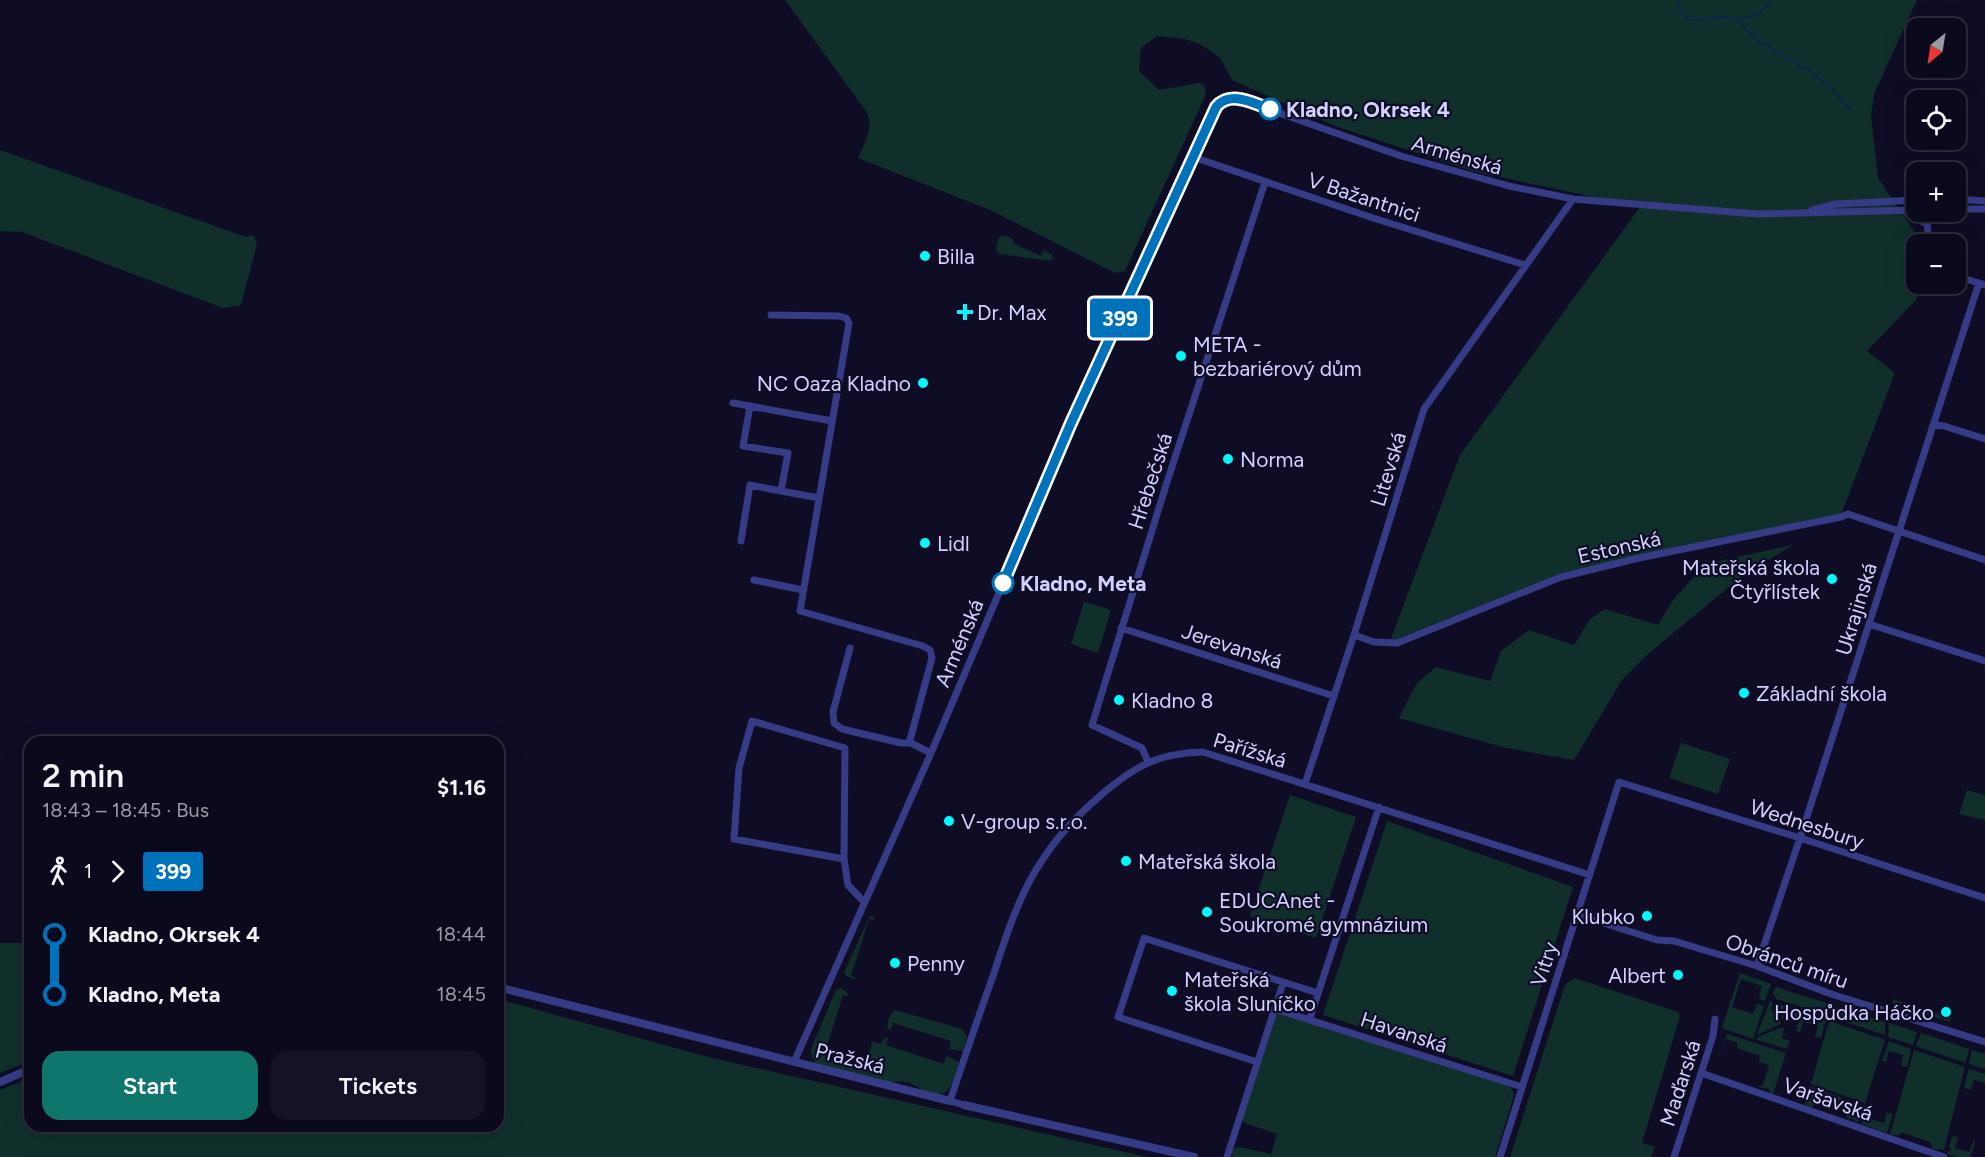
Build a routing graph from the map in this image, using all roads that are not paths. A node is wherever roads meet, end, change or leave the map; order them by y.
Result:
1 (1193, 157) junction
2 (1265, 182) junction
3 (1574, 199) junction
4 (1906, 200) edge
5 (1966, 200) edge
6 (1985, 203) edge
7 (1966, 204) edge
8 (1966, 209) edge
9 (1985, 209) edge
10 (1906, 210) edge
11 (1816, 213) junction
12 (1795, 214) junction
13 (1925, 223) joint
14 (1927, 234) edge
15 (1525, 265) junction
16 (1966, 279) edge
17 (1982, 284) edge
18 (771, 315) dead end
19 (733, 403) dead end
20 (750, 406) junction
21 (832, 421) junction
22 (1933, 425) junction
23 (1985, 439) edge
24 (781, 491) junction
25 (819, 498) junction
26 (1898, 532) junction
27 (741, 541) dead end
28 (1985, 560) edge
29 (754, 580) dead end
30 (803, 590) junction
31 (1869, 624) junction
32 (1121, 627) junction
33 (1354, 635) junction
34 (850, 648) dead end
35 (1985, 661) edge
36 (1334, 696) junction
37 (910, 743) junction
38 (931, 753) junction
39 (1148, 762) junction
40 (1619, 782) joint
41 (1305, 784) junction
42 (1379, 807) junction
43 (1800, 838) junction
44 (844, 859) junction
45 (1590, 875) junction
46 (1985, 898) edge
47 (864, 902) junction
48 (1578, 915) junction
49 (1757, 966) junction
50 (1283, 983) junction
51 (504, 988) edge
52 (1318, 993) junction
53 (1275, 1009) junction
54 (1310, 1018) junction
55 (1715, 1019) dead end
56 (1985, 1042) edge
57 (794, 1062) junction
58 (1257, 1062) junction
59 (24, 1072) edge
60 (1701, 1072) junction
61 (0, 1082) edge
62 (1522, 1088) junction
63 (950, 1101) junction
64 (964, 1105) joint
65 (1194, 1157) edge
66 (1227, 1157) edge
67 (1500, 1157) edge
68 (1674, 1157) edge
69 (1944, 1157) edge

1 - 2 street, V Bažantnici
1 - 3 street, Arménská
1 - 38 street, Arménská
2 - 15 street, V Bažantnici
2 - 32 street, Hřebečská
3 - 12 street, Arménská
3 - 15 street, Litevská
4 - 12 street
5 - 6 street
6 - 7 street
8 - 9 street
10 - 11 street, Arménská
11 - 12 street, Arménská
11 - 13 street
13 - 14 street
15 - 33 street, Litevská
16 - 17 street, Ukrajinská
17 - 22 street, Ukrajinská
18 - 21 street
19 - 20 street
20 - 21 street
20 - 24 street
21 - 25 street
22 - 23 street
22 - 26 street, Ukrajinská
24 - 25 street
24 - 27 street
25 - 30 street
26 - 28 street, Estonská
26 - 31 street, Ukrajinská
26 - 33 street, Estonská
29 - 30 street
30 - 37 street
31 - 35 street
31 - 43 street, Ukrajinská
32 - 36 street, Jerevanská
32 - 39 street, Hřebečská
33 - 36 street, Litevská
34 - 37 street
36 - 41 street, Litevská
37 - 38 street
38 - 47 street, Arménská
39 - 41 street, Pařížská
39 - 63 street, Pařížská
40 - 43 street, Wednesbury
40 - 45 street, Vitry
41 - 42 street, Pařížská
42 - 45 street, Pařížská
42 - 52 street
43 - 46 street, Wednesbury
43 - 49 street, Ukrajinská
44 - 44 street
44 - 47 street
45 - 48 street, Vitry
47 - 57 street, Arménská
48 - 49 street, Obránců míru
48 - 62 street, Vitry
49 - 56 street, Obránců míru
50 - 52 street
50 - 53 street
50 - 58 street
51 - 57 street, Pražská
52 - 54 street
53 - 54 street, Havanská
53 - 58 street
54 - 62 street, Havanská
55 - 60 street, Maďarská
57 - 63 street, Pražská
58 - 66 street
59 - 61 street
60 - 68 street, Maďarská
60 - 69 street, Varšavská
62 - 67 street, Vitry
63 - 64 street, Pražská
64 - 65 street, Pražská

